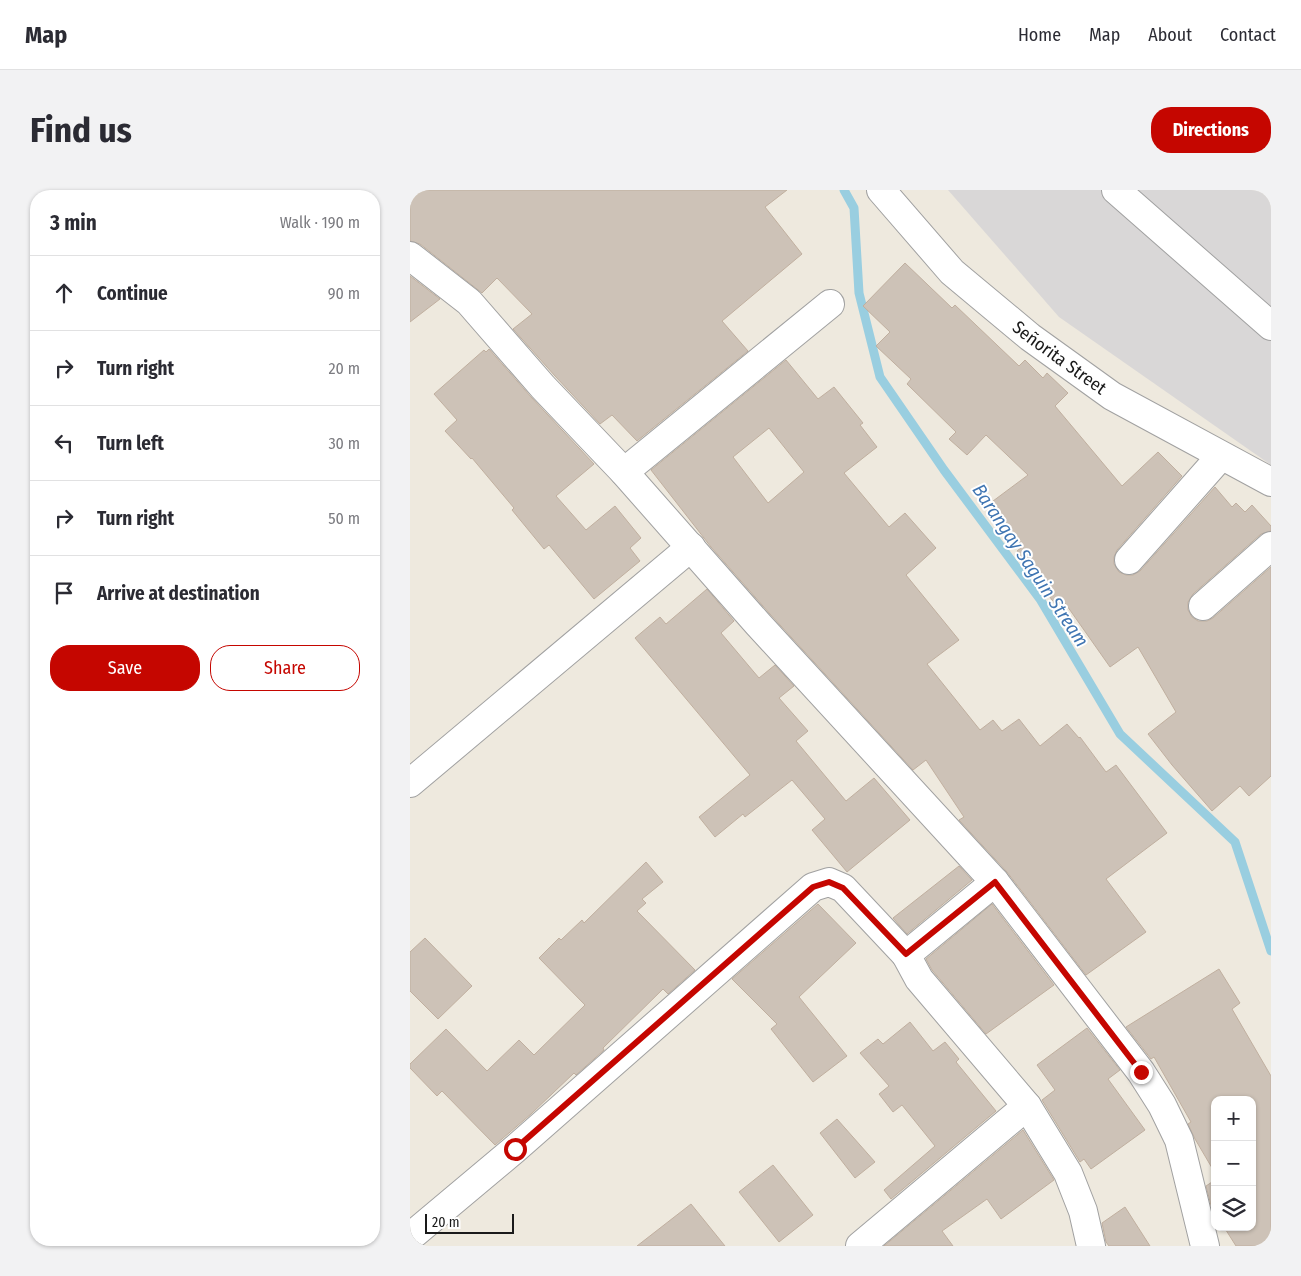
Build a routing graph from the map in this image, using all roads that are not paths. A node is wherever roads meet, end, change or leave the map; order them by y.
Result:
1 (881, 190) edge
2 (1116, 190) edge
3 (410, 256) edge
4 (830, 304) dead end
5 (1271, 326) edge
6 (1221, 456) junction
7 (624, 472) junction
8 (1271, 482) edge
9 (1271, 546) edge
10 (691, 547) junction
11 (1129, 560) dead end
12 (1203, 606) dead end
13 (410, 783) edge
14 (995, 882) junction
15 (906, 954) junction
16 (1027, 1106) junction
17 (410, 1237) edge
18 (860, 1246) edge
19 (1091, 1246) edge
20 (1205, 1246) edge

1 - 6 street, Señorita Street
2 - 5 street
3 - 7 street
4 - 7 street
6 - 8 street, Señorita Street
6 - 11 street
7 - 10 street
9 - 12 street
10 - 13 street
10 - 14 street
14 - 15 street
14 - 20 street
15 - 16 street
15 - 17 street
16 - 18 street
16 - 19 street

